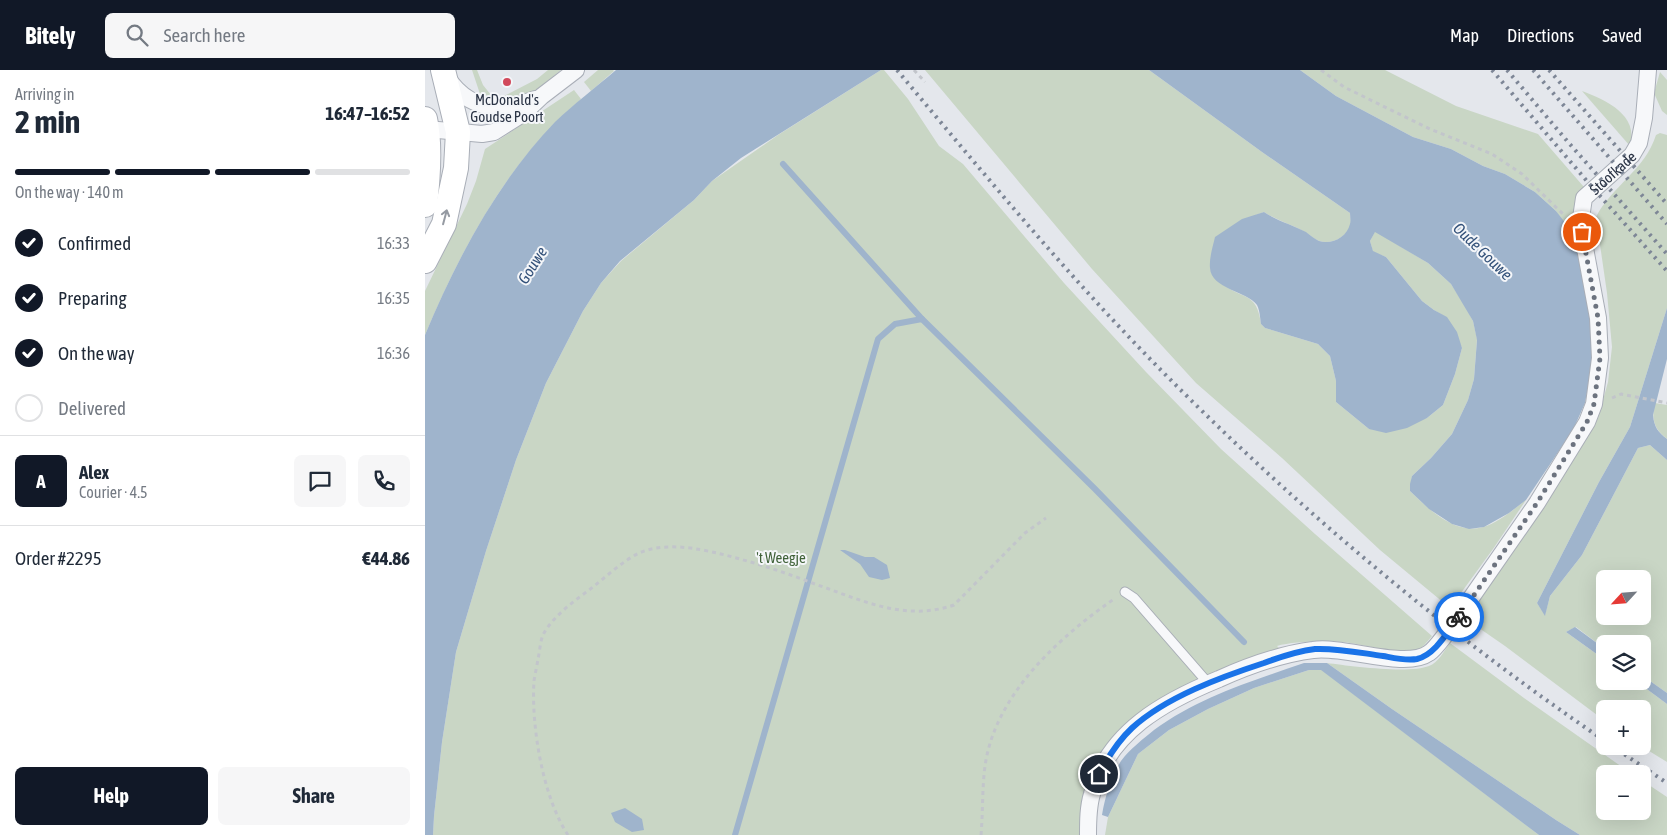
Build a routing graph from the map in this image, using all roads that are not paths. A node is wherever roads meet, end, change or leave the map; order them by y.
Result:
1 (576, 70) edge
2 (1647, 70) edge
3 (444, 71) edge
4 (541, 96) junction
5 (426, 124) edge
6 (458, 132) junction
7 (425, 206) edge
8 (425, 261) edge
9 (1125, 592) road end
10 (1208, 683) junction
11 (1088, 835) edge

1 - 4 street
2 - 10 street, Stoofkade
3 - 4 street
3 - 6 main road
4 - 6 street
5 - 6 street
5 - 7 main road
8 -> 6 main road
9 - 10 lane
10 - 11 street, Stoofkade

